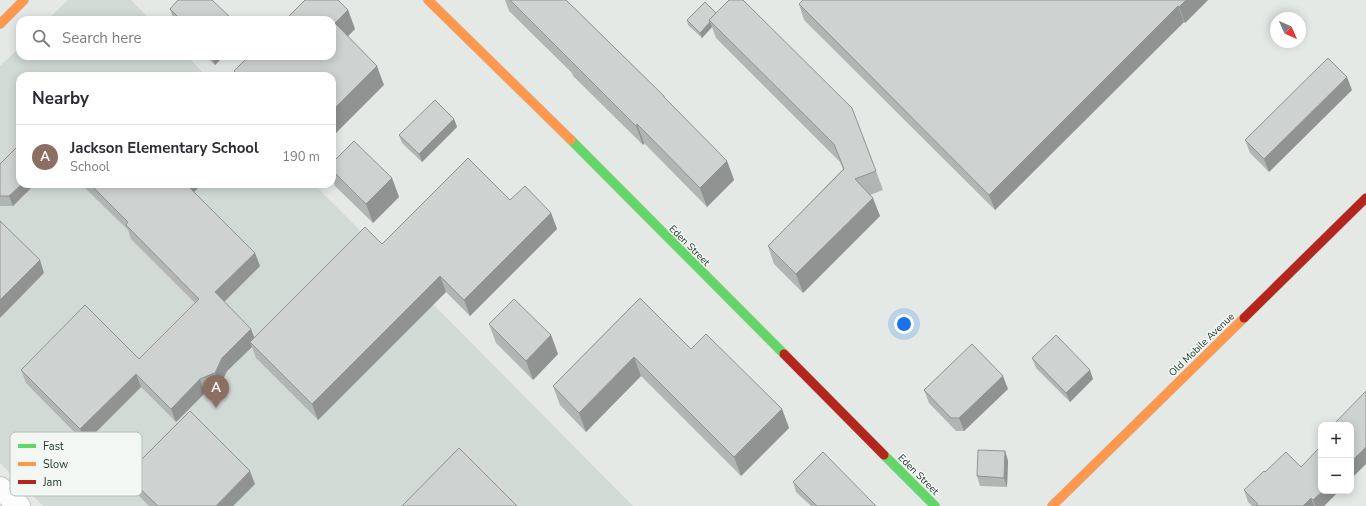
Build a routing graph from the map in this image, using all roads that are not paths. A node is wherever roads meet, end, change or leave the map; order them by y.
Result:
1 (24, 0) edge
2 (428, 0) edge
3 (0, 24) edge
4 (1366, 198) edge
5 (0, 488) edge
6 (18, 506) edge
7 (935, 506) edge
8 (1052, 506) edge

1 - 3 street
2 - 7 street, Eden Street
4 - 8 street, Old Mobile Avenue
5 - 6 street

